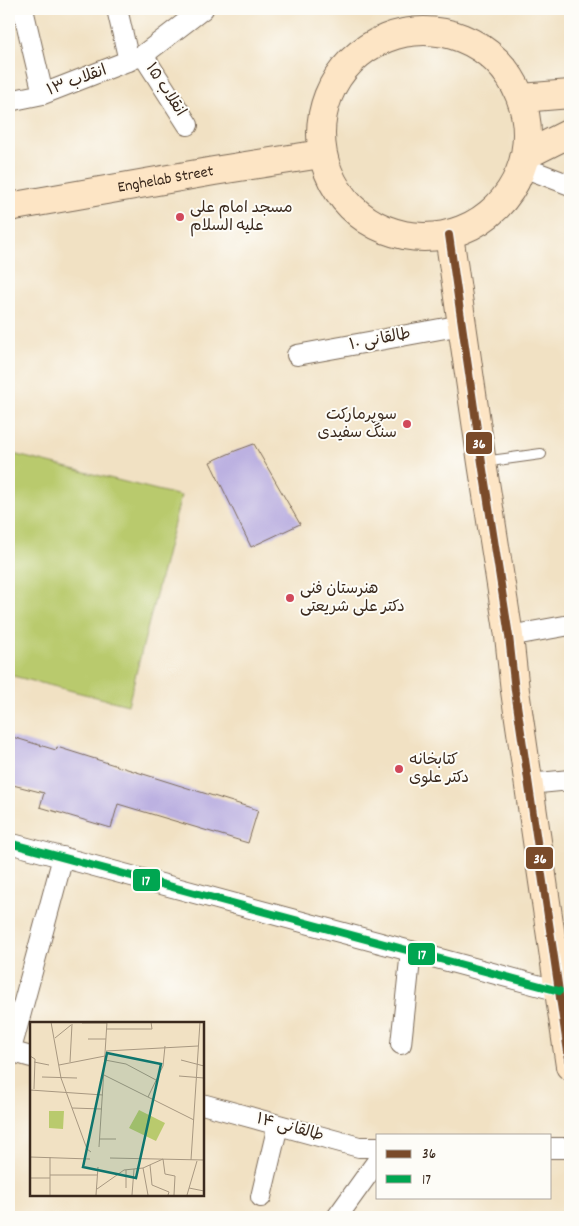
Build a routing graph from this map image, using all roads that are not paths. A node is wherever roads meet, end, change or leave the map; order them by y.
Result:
1 (23, 9) edge
2 (117, 9) edge
3 (203, 9) edge
4 (416, 19) edge
5 (136, 58) junction
6 (43, 94) junction
7 (570, 94) edge
8 (522, 98) junction
9 (9, 100) edge
10 (188, 125) dead end
11 (570, 133) edge
12 (321, 154) junction
13 (524, 161) junction
14 (570, 185) edge
15 (9, 207) edge
16 (449, 235) junction
17 (462, 325) junction
18 (298, 355) dead end
19 (541, 454) dead end
20 (482, 463) junction
21 (570, 625) edge
22 (509, 636) junction
23 (570, 780) edge
24 (529, 784) junction
25 (9, 843) edge
26 (62, 857) junction
27 (411, 951) junction
28 (559, 991) junction
29 (402, 1044) dead end
30 (9, 1054) edge
31 (30, 1057) edge
32 (570, 1066) edge
33 (204, 1105) edge
34 (278, 1125) junction
35 (376, 1147) edge
36 (552, 1148) edge
37 (570, 1148) edge
38 (376, 1163) edge
39 (261, 1197) dead end
40 (337, 1217) edge

1 - 6 street
2 - 5 street, انقلاب ۱۵
3 - 5 street, انقلاب ۱۳
4 - 8 main road
4 - 12 main road
5 - 6 street, انقلاب ۱۳
5 - 10 street, انقلاب ۱۵
6 - 9 street, انقلاب ۱۳
7 - 8 main road
8 - 13 main road
11 - 13 main road
12 - 15 main road, Enghelab Street
12 - 16 main road
13 - 14 street
13 - 16 main road
16 - 17 main road
17 - 18 street, طالقانی ۱۰
17 - 20 main road
19 - 20 lane
20 - 22 main road
21 - 22 street
22 - 24 main road
23 - 24 street
24 - 28 main road
25 - 26 street
26 - 27 street
26 - 30 street
27 - 28 street
27 - 29 street
28 - 32 main road
30 - 31 street
33 - 34 street, طالقانی ۱۴
34 - 35 street, طالقانی ۱۴
34 - 39 street
36 - 37 street
38 - 40 street

